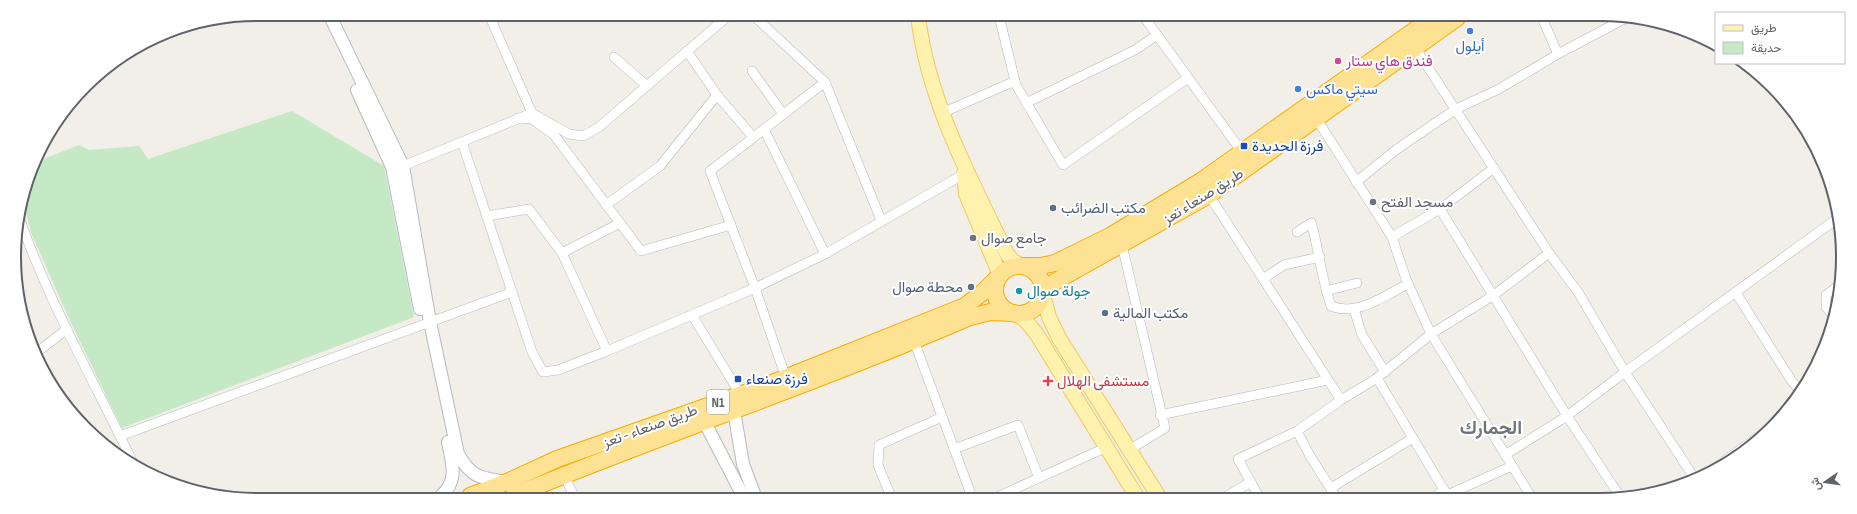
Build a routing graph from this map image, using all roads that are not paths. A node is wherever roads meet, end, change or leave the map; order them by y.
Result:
1 (325, 21) edge
2 (332, 21) edge
3 (492, 21) edge
4 (722, 21) edge
5 (759, 21) edge
6 (919, 21) edge
7 (1000, 21) edge
8 (1147, 21) edge
9 (1429, 21) edge
10 (1451, 21) edge
11 (1543, 21) edge
12 (1618, 22) edge
13 (1157, 35) junction
14 (1410, 42) junction
15 (687, 51) junction
16 (1558, 54) junction
17 (614, 58) dead end
18 (752, 71) dead end
19 (1188, 78) junction
20 (1015, 81) junction
21 (825, 82) junction
22 (647, 86) junction
23 (717, 95) junction
24 (1026, 103) junction
25 (1456, 109) junction
26 (532, 113) junction
27 (942, 113) junction
28 (783, 114) junction
29 (518, 118) junction
30 (1316, 118) junction
31 (764, 129) junction
32 (753, 137) junction
33 (462, 142) junction
34 (1242, 152) junction
35 (962, 157) junction
36 (403, 166) junction
37 (1494, 168) junction
38 (964, 174) junction
39 (1356, 182) junction
40 (1209, 195) junction
41 (606, 205) junction
42 (1440, 209) junction
43 (487, 216) junction
44 (882, 220) junction
45 (1833, 222) edge
46 (620, 223) junction
47 (731, 225) junction
48 (23, 228) edge
49 (1296, 232) dead end
50 (1392, 237) junction
51 (1122, 245) junction
52 (562, 253) junction
53 (1549, 253) junction
54 (825, 254) junction
55 (1320, 257) junction
56 (1022, 266) junction
57 (1000, 275) junction
58 (1263, 279) junction
59 (1356, 283) dead end
60 (1408, 284) junction
61 (755, 288) junction
62 (1834, 289) edge
63 (1326, 291) junction
64 (512, 292) junction
65 (1736, 293) junction
66 (1043, 295) junction
67 (1494, 295) junction
68 (1354, 309) junction
69 (1829, 311) edge
70 (968, 312) junction
71 (1014, 313) junction
72 (692, 315) junction
73 (426, 323) junction
74 (67, 329) junction
75 (1431, 334) junction
76 (914, 341) junction
77 (40, 350) edge
78 (607, 352) junction
79 (1625, 372) junction
80 (1381, 375) junction
81 (786, 378) junction
82 (1328, 380) junction
83 (1797, 387) edge
84 (764, 393) junction
85 (740, 394) junction
86 (1341, 400) junction
87 (734, 411) junction
88 (1160, 415) junction
89 (1567, 416) junction
90 (942, 417) junction
91 (704, 422) junction
92 (1297, 431) junction
93 (120, 436) junction
94 (1413, 438) junction
95 (1107, 447) junction
96 (954, 449) junction
97 (1129, 450) junction
98 (129, 455) edge
99 (1505, 455) junction
100 (1512, 466) junction
101 (1692, 474) edge
102 (564, 475) junction
103 (1039, 478) junction
104 (1251, 482) junction
105 (1330, 488) junction
106 (510, 489) edge
107 (1617, 492) edge
108 (444, 493) edge
109 (487, 493) edge
110 (573, 493) edge
111 (741, 493) edge
112 (754, 493) edge
113 (889, 493) edge
114 (970, 493) edge
115 (1006, 493) edge
116 (1136, 493) edge
117 (1156, 493) edge
118 (1232, 493) edge
119 (1257, 493) edge
120 (1333, 493) edge
121 (1447, 493) edge
122 (1450, 493) edge
123 (1529, 493) edge

1 - 73 main road
2 - 36 main road
3 - 26 street
4 - 15 street
5 - 21 street
6 - 27 main road
7 - 20 street
8 - 13 street
9 - 14 highway, طريق صنعاء تعز
10 - 14 highway, طريق صنعاء تعز
11 - 16 street
12 - 16 street
13 - 19 street
13 - 24 street
14 - 25 street
14 - 30 highway, طريق صنعاء تعز
14 - 34 highway, طريق صنعاء تعز
15 - 22 street
15 - 23 street
16 - 25 street
17 - 22 street
18 - 28 street
19 - 24 street
19 - 34 street
20 - 24 street
20 - 27 street
21 - 28 street
21 - 44 street
22 - 26 street
23 - 32 street
23 - 41 street
25 - 37 street
25 - 39 street
26 - 29 street
27 - 35 main road
28 - 31 street
29 - 33 street
29 - 41 street
30 - 39 street
30 - 40 highway, طريق صنعاء تعز
31 - 32 street
31 - 54 street
32 - 47 street
33 - 36 street
33 - 43 street
34 - 56 highway, طريق صنعاء تعز
35 - 38 main road
35 - 56 main road
36 - 73 main road
37 - 42 street
37 - 53 street
38 - 44 street
38 - 57 main road
39 - 50 street
40 - 51 highway, طريق صنعاء تعز
40 - 58 street
41 - 46 street
42 - 50 street
42 - 67 street
43 - 52 street
43 - 64 street
44 - 54 street
45 - 65 street
46 - 47 street
46 - 52 street
47 - 61 street
48 - 74 street
49 - 55 street
50 - 60 street
51 - 66 highway, طريق صنعاء تعز
51 - 88 street
52 - 78 street
53 - 67 street
53 - 79 street
54 - 61 street
55 - 58 street
55 - 63 street
56 - 57 highway
56 - 66 highway
57 - 70 highway
57 - 71 highway
58 - 82 street
59 - 63 street
60 - 68 street
60 - 75 street
61 - 72 street
61 - 81 street
62 - 69 street
63 - 68 street
64 - 73 street
64 - 78 street
65 - 79 street
65 - 83 street
66 - 71 highway
66 - 97 main road
67 - 75 street
67 - 89 street
68 - 80 street
70 - 71 highway
70 - 76 highway, طريق صنعاء - تعز / N1
70 - 81 highway, طريق صنعاء - تعز / N1
71 - 95 main road
72 - 78 street
72 - 85 street
73 - 93 street
73 - 106 main road
73 - 108 main road
74 - 77 street
74 - 93 street
75 - 80 street
75 - 99 street
76 - 84 highway, طريق صنعاء - تعز / N1
76 - 90 street
79 - 89 street
79 - 101 street
80 - 86 street
80 - 94 street
81 - 84 highway, طريق صنعاء - تعز / N1
82 - 86 street
82 - 88 street
84 - 85 highway, طريق صنعاء - تعز / N1
84 - 87 highway, طريق صنعاء - تعز / N1
85 - 106 highway, طريق صنعاء - تعز / N1
86 - 92 street
87 - 91 highway, طريق صنعاء - تعز / N1
87 - 112 main road
88 - 97 street
89 - 99 street
89 - 107 street
90 - 96 street
90 - 113 street
91 - 102 highway, طريق صنعاء - تعز / N1
91 - 111 main road
92 - 104 street
92 - 105 street
93 - 98 street
94 - 105 street
94 - 121 street
95 - 103 street
95 - 116 main road
96 - 103 street
96 - 114 street
97 - 117 main road
99 - 100 street
100 - 122 street
100 - 123 street
102 - 106 highway, طريق صنعاء - تعز / N1
102 - 110 street
103 - 115 street
104 - 118 street
104 - 119 street
105 - 120 street
106 - 109 highway, طريق صنعاء - تعز / N1

